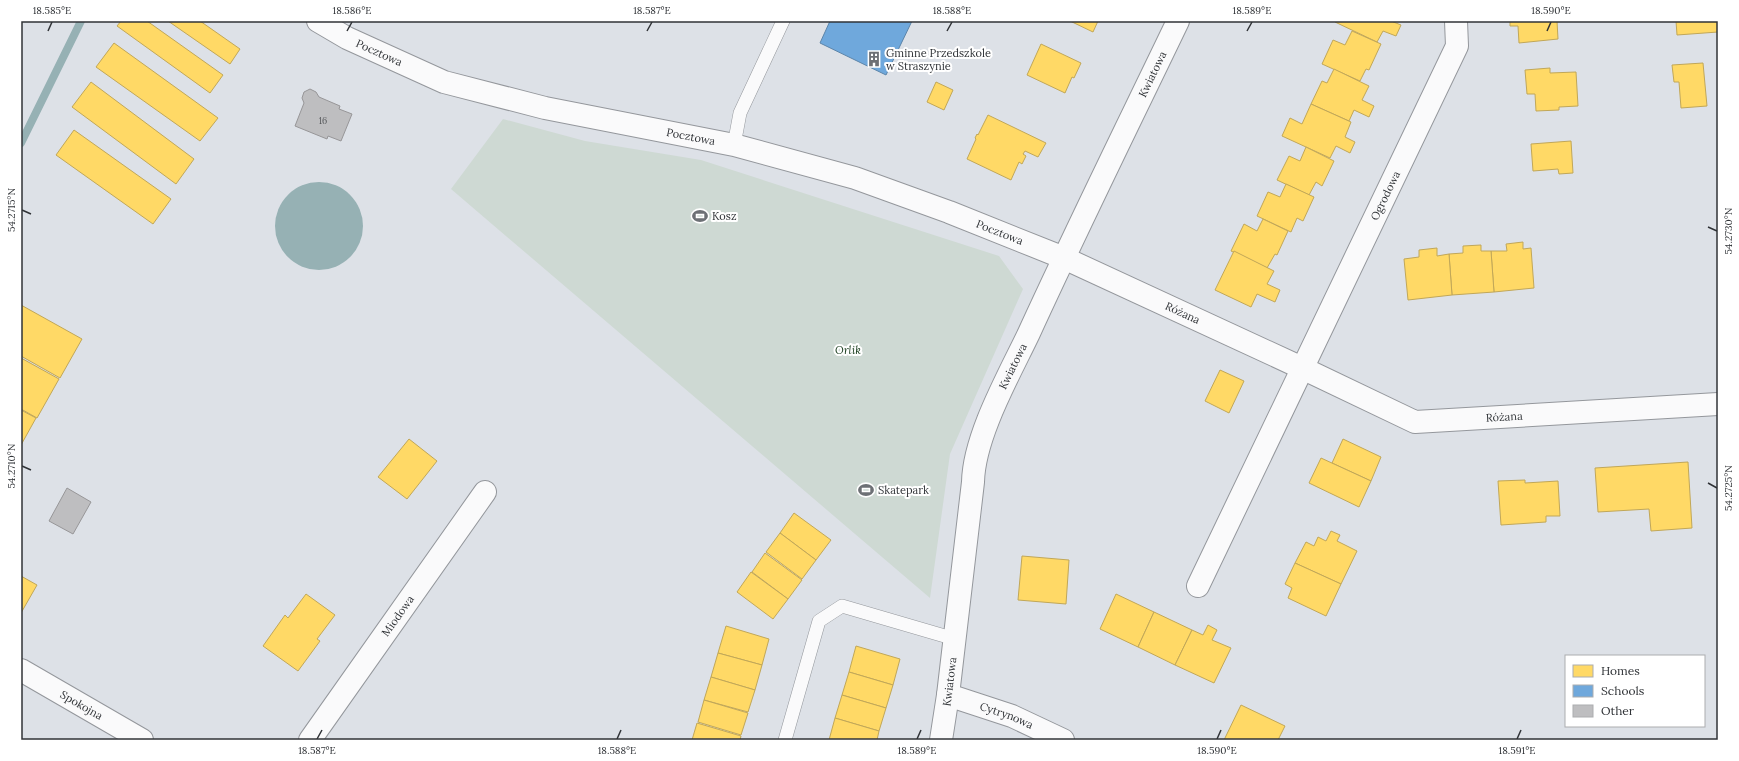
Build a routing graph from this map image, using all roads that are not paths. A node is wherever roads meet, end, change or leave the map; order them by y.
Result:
1 (318, 21) edge
2 (783, 21) edge
3 (1178, 21) edge
4 (1456, 21) edge
5 (734, 145) junction
6 (1064, 258) junction
7 (1302, 368) junction
8 (1718, 404) edge
9 (485, 492) dead end
10 (1198, 586) dead end
11 (955, 639) junction
12 (21, 670) edge
13 (948, 695) junction
14 (142, 740) edge
15 (310, 740) edge
16 (785, 740) edge
17 (942, 740) edge
18 (1063, 740) edge

1 - 5 street, Pocztowa
2 - 5 lane
3 - 6 street, Kwiatowa
4 - 7 street, Ogrodowa
5 - 6 street, Pocztowa
6 - 7 street, Różana
6 - 11 street, Kwiatowa
7 - 8 street, Różana
7 - 10 street
9 - 15 street, Miodowa
11 - 13 street, Kwiatowa
11 - 16 lane
12 - 14 street, Spokojna
13 - 17 street, Kwiatowa
13 - 18 street, Cytrynowa

